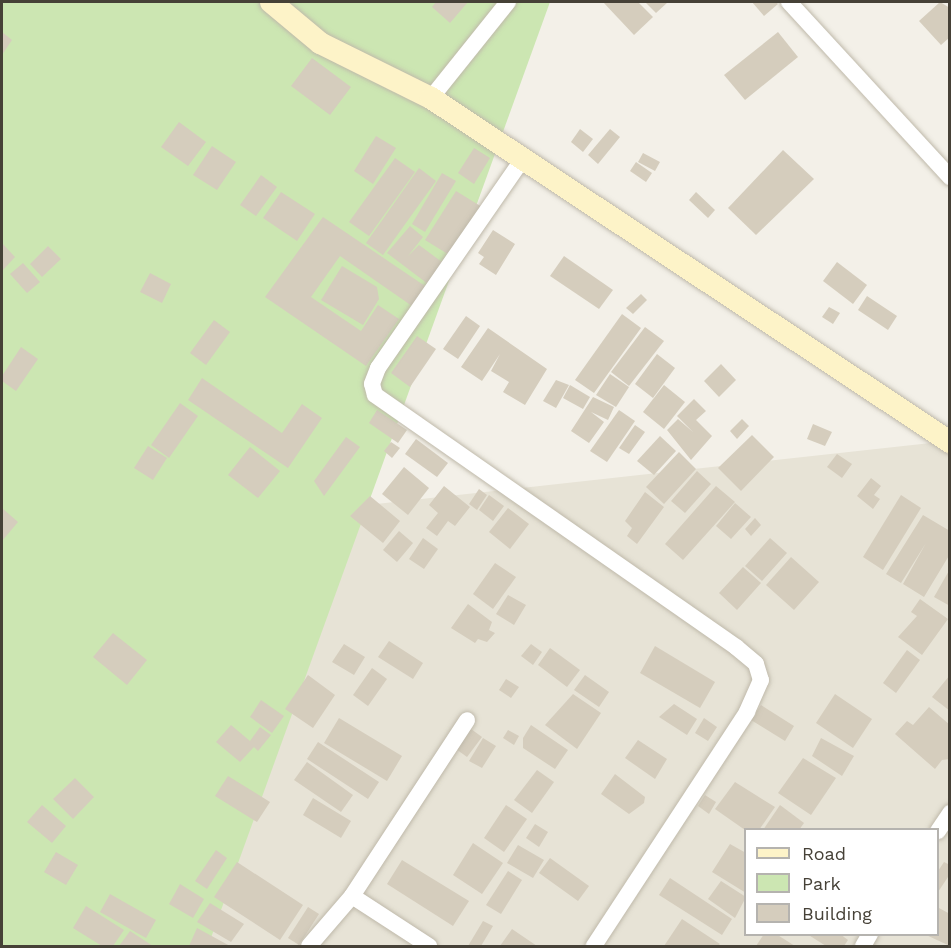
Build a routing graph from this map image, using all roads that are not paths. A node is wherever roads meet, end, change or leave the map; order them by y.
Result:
1 (271, 2) edge
2 (508, 2) edge
3 (789, 2) edge
4 (430, 98) junction
5 (522, 160) junction
6 (950, 177) edge
7 (950, 442) edge
8 (467, 720) dead end
9 (950, 813) edge
10 (939, 830) edge
11 (352, 896) junction
12 (309, 946) edge
13 (429, 946) edge
14 (594, 946) edge

1 - 4 street
2 - 4 street
3 - 6 street
4 - 5 street
5 - 7 street
5 - 14 street
8 - 11 street
9 - 10 street
11 - 12 street
11 - 13 street

